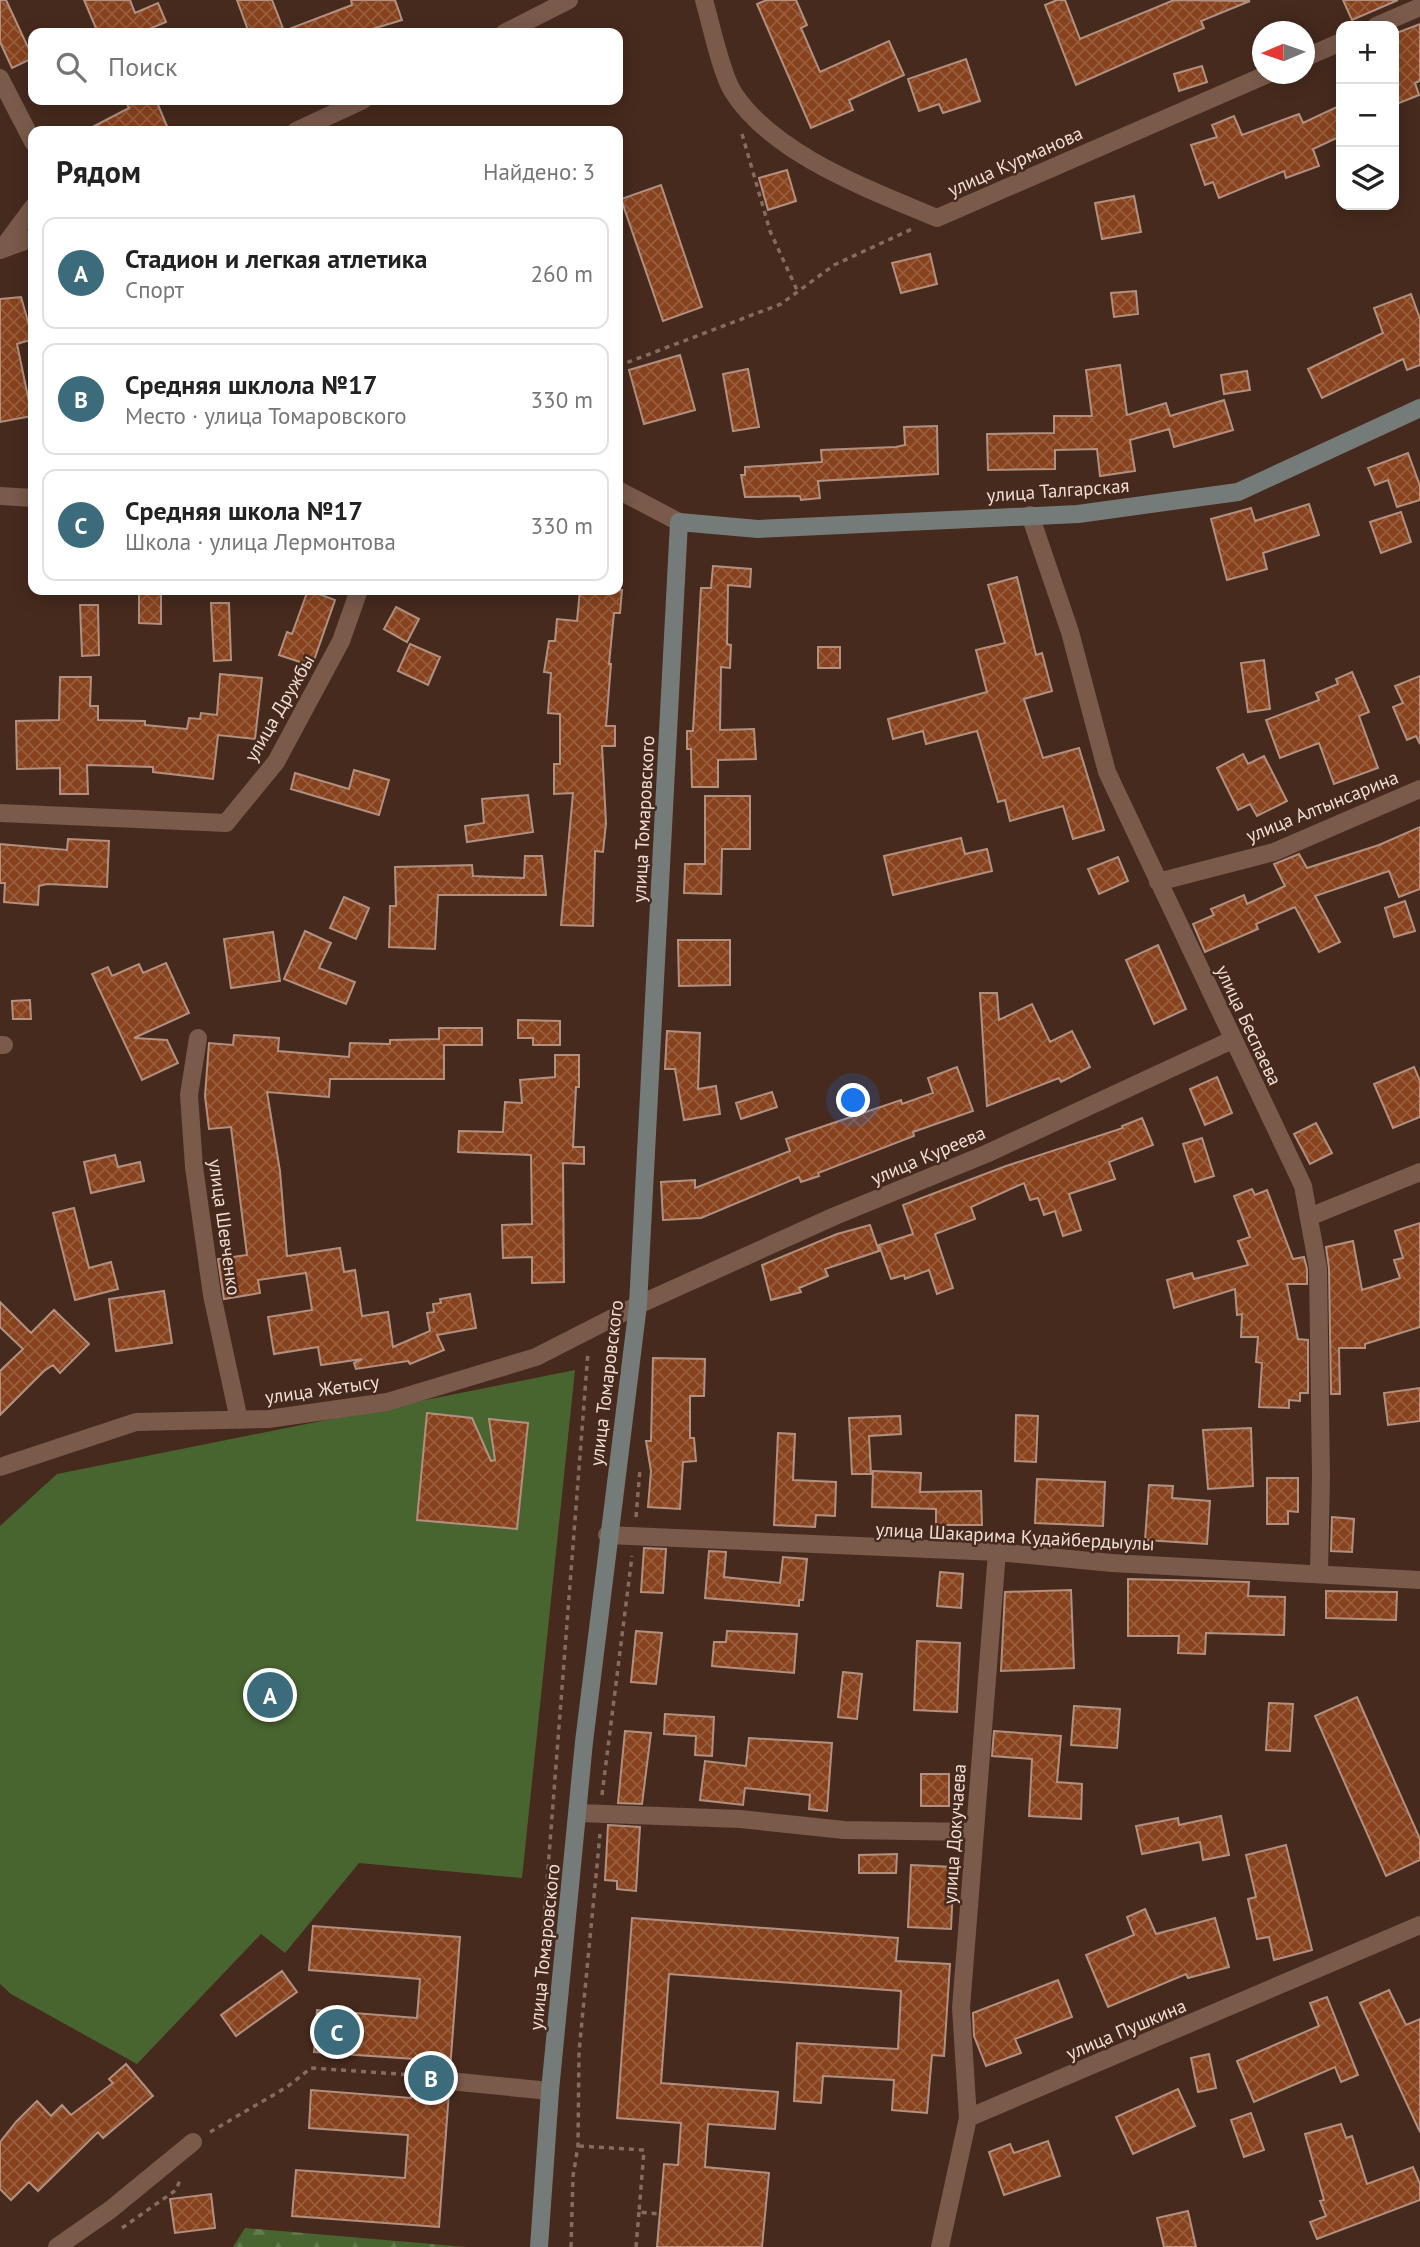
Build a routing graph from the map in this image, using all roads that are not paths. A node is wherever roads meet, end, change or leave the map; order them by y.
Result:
1 (569, 0) edge
2 (704, 0) edge
3 (1420, 7) edge
4 (1388, 21) edge
5 (514, 28) edge
6 (1336, 43) edge
7 (1315, 53) edge
8 (0, 78) edge
9 (1252, 81) edge
10 (352, 105) edge
11 (307, 126) edge
12 (28, 132) edge
13 (28, 213) edge
14 (28, 240) edge
15 (1, 249) edge
16 (1420, 408) edge
17 (623, 492) edge
18 (0, 496) edge
19 (28, 498) edge
20 (1030, 515) junction
21 (679, 522) junction
22 (357, 595) edge
23 (1420, 789) edge
24 (0, 813) edge
25 (1158, 882) junction
26 (198, 1038) dead end
27 (1232, 1040) junction
28 (1420, 1172) edge
29 (1309, 1217) junction
30 (638, 1305) junction
31 (239, 1420) junction
32 (2, 1475) edge
33 (607, 1535) junction
34 (997, 1552) junction
35 (1319, 1573) junction
36 (1420, 1580) edge
37 (579, 1813) junction
38 (975, 1832) junction
39 (1420, 1924) edge
40 (449, 2081) dead end
41 (550, 2091) junction
42 (968, 2118) junction
43 (193, 2142) road end
44 (57, 2247) edge
45 (539, 2247) edge
46 (940, 2247) edge

1 - 5 street
2 - 9 street, улица Курманова
3 - 4 street
6 - 7 street
8 - 12 street
10 - 11 street
13 - 15 street
14 - 15 street
16 - 20 street, улица Талгарская
17 - 21 street
18 - 19 street
20 - 21 street, улица Талгарская
20 - 25 street, улица Беспаева
21 - 30 street, улица Томаровского
22 - 24 street, улица Дружбы
23 - 25 street, улица Алтынсарина
25 - 27 street, улица Беспаева
26 - 31 street, улица Шевченко
27 - 29 street, улица Беспаева
27 - 30 street, улица Куреева
28 - 29 street
29 - 35 street, улица Беспаева
30 - 31 street, улица Жетысу
30 - 33 street, улица Томаровского
31 - 32 street, улица Жетысу
33 - 34 street, улица Шакарима Кудайбердыулы
33 - 37 street, улица Томаровского
34 - 35 street, улица Шакарима Кудайбердыулы
34 - 38 street, улица Докучаева
35 - 36 street, улица Шакарима Кудайбердыулы
37 - 38 street
37 - 41 street, улица Томаровского
38 - 42 street, улица Докучаева
39 - 42 street, улица Пушкина
40 - 41 street
41 - 45 street, улица Томаровского
42 - 46 street
43 - 44 street

